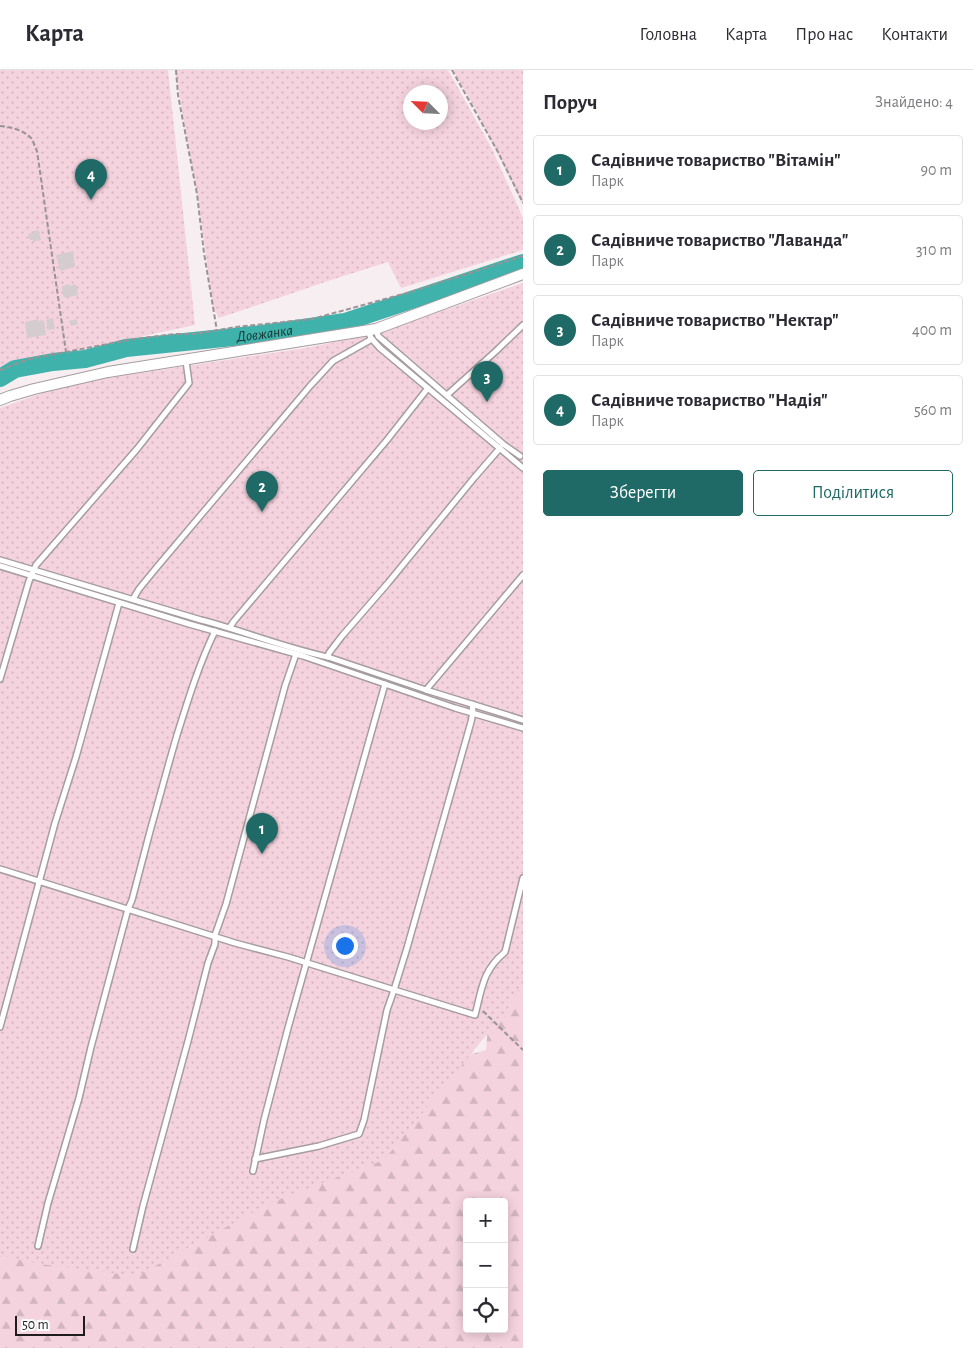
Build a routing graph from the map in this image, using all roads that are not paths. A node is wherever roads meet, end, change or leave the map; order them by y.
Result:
1 (523, 274) edge
2 (523, 325) edge
3 (372, 333) junction
4 (186, 361) junction
5 (428, 388) junction
6 (447, 395) junction
7 (0, 400) edge
8 (500, 448) junction
9 (522, 456) edge
10 (523, 468) edge
11 (0, 560) edge
12 (0, 566) edge
13 (35, 569) junction
14 (523, 575) edge
15 (31, 576) junction
16 (133, 599) junction
17 (118, 603) junction
18 (230, 628) junction
19 (215, 631) junction
20 (296, 654) junction
21 (328, 657) junction
22 (0, 679) edge
23 (385, 684) junction
24 (426, 690) junction
25 (472, 704) junction
26 (473, 712) junction
27 (523, 719) edge
28 (523, 728) edge
29 (0, 869) edge
30 (523, 878) edge
31 (39, 881) junction
32 (128, 909) junction
33 (215, 936) junction
34 (306, 963) junction
35 (394, 990) junction
36 (0, 1027) edge
37 (255, 1159) junction
38 (252, 1171) dead end
39 (38, 1246) dead end
40 (133, 1249) dead end

1 - 3 street
2 - 6 lane
3 - 4 street
3 - 5 lane
3 - 6 lane
3 - 16 lane
4 - 7 street
4 - 13 lane
5 - 8 lane
5 - 18 lane
6 - 9 lane
8 - 10 lane
8 - 21 lane
11 - 13 lane
12 - 15 lane
13 - 15 lane
13 - 16 lane
14 - 24 lane
15 - 17 lane
15 - 22 lane
16 - 18 lane
17 - 19 lane
17 - 31 lane
18 - 21 lane
19 - 20 lane
19 - 32 lane
20 - 23 lane
20 - 33 lane
21 - 24 lane
23 - 26 lane
23 - 34 lane
24 - 25 lane
25 - 26 lane
25 - 27 lane
26 - 28 lane
26 - 35 lane
29 - 31 lane
30 - 35 lane
31 - 32 lane
31 - 36 lane
32 - 33 lane
32 - 39 lane
33 - 34 lane
33 - 40 lane
34 - 35 lane
34 - 37 lane
35 - 37 lane
37 - 38 lane

